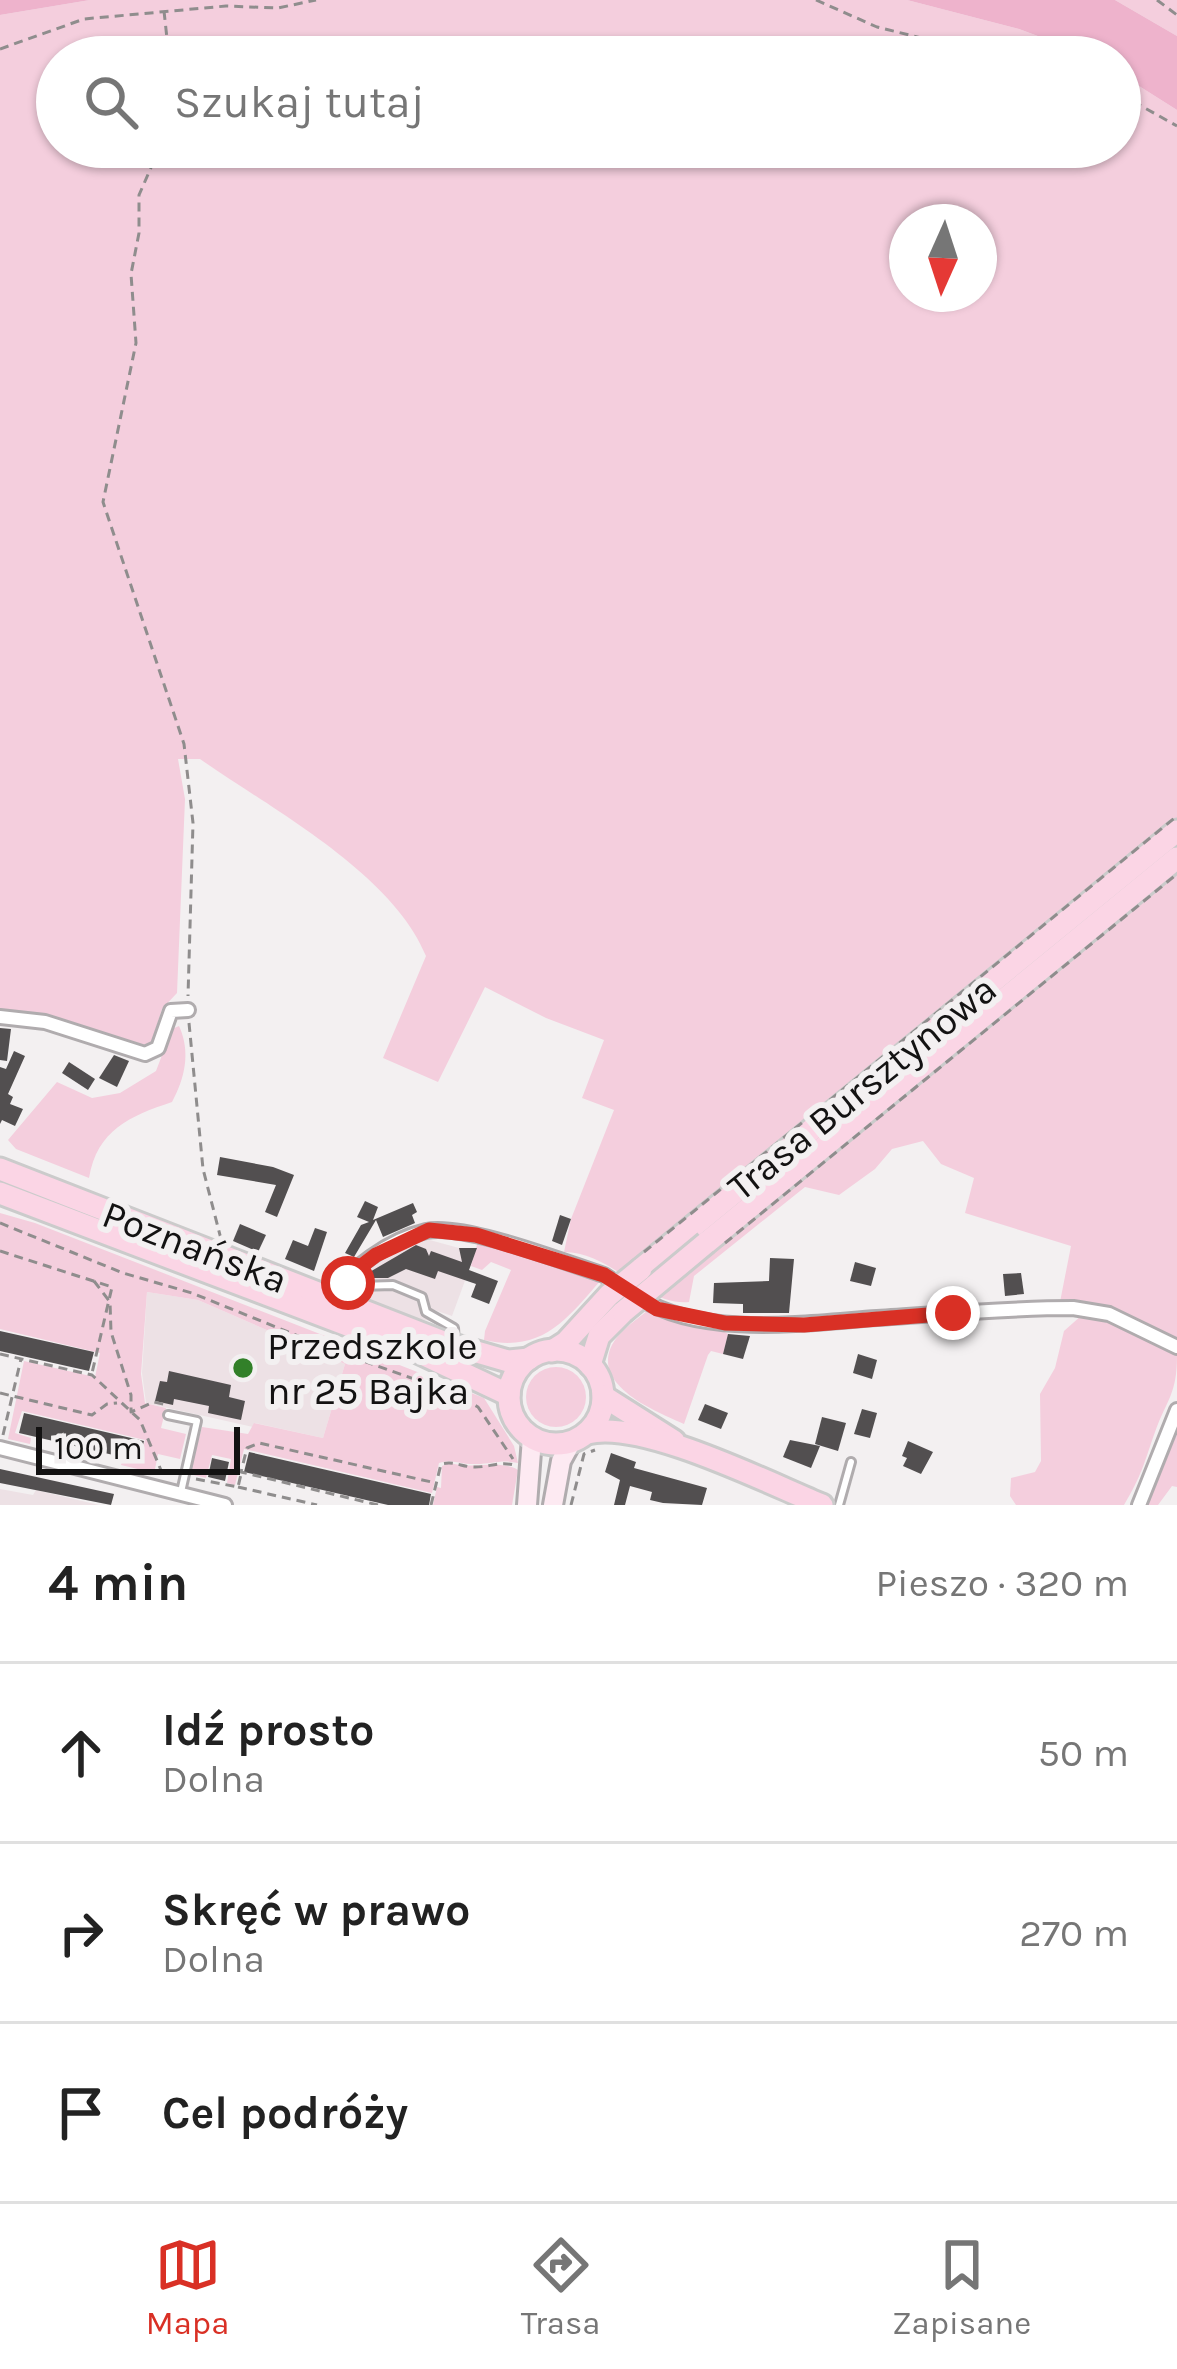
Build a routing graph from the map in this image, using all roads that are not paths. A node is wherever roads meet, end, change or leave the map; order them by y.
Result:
1 (1177, 831) edge
2 (1177, 858) edge
3 (188, 1010) road end
4 (0, 1017) edge
5 (0, 1169) edge
6 (0, 1193) edge
7 (343, 1280) junction
8 (327, 1298) junction
9 (616, 1303) junction
10 (455, 1346) junction
11 (1177, 1346) edge
12 (552, 1351) junction
13 (529, 1359) junction
14 (590, 1365) junction
15 (509, 1395) junction
16 (603, 1396) junction
17 (1177, 1410) edge
18 (168, 1415) dead end
19 (532, 1438) junction
20 (586, 1441) junction
21 (1, 1443) edge
22 (684, 1448) junction
23 (851, 1462) dead end
24 (181, 1492) junction
25 (225, 1505) edge
26 (527, 1505) edge
27 (553, 1505) edge
28 (822, 1505) edge
29 (839, 1505) edge
30 (1139, 1505) edge

1 - 9 main road, Trasa Bursztynowa, bridge
2 - 9 main road, Trasa Bursztynowa, bridge
3 - 4 street
5 - 8 main road, Poznańska
6 - 15 main road, Poznańska
7 - 8 street
7 - 10 lane
7 - 11 street
8 - 10 main road, Poznańska
9 - 12 main road, Trasa Bursztynowa
9 - 14 main road, Trasa Bursztynowa
10 - 13 main road, Poznańska
12 - 13 main road
12 - 14 main road
13 - 15 main road
14 - 16 main road
15 - 19 main road
16 - 20 main road
16 - 22 main road
17 - 30 street
18 - 24 lane
19 - 20 main road
19 - 26 main road
20 - 22 main road
20 - 27 main road
21 - 24 street
22 - 28 main road
23 - 29 lane
24 - 25 street

